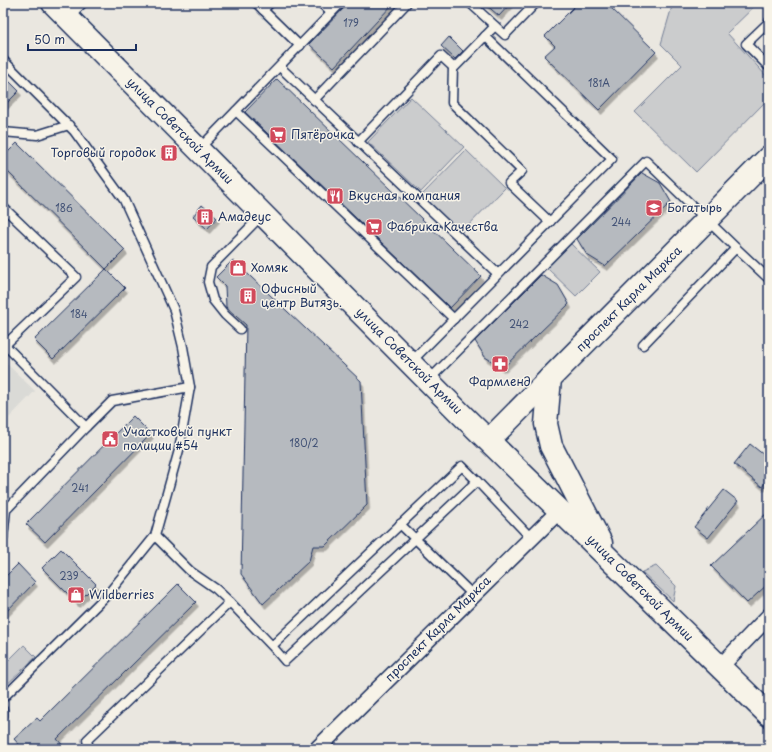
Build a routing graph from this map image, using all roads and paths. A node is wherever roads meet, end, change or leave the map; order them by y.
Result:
1 (256, 3) edge
2 (270, 3) edge
3 (321, 3) edge
4 (341, 3) edge
5 (407, 3) edge
6 (470, 3) edge
7 (536, 3) edge
8 (68, 8) edge
9 (263, 10) junction
10 (331, 13) junction
11 (769, 22) edge
12 (495, 26) junction
13 (485, 36) junction
14 (300, 46) junction
15 (3, 60) edge
16 (280, 67) junction
17 (453, 67) junction
18 (769, 67) edge
19 (314, 100) junction
20 (236, 111) junction
21 (69, 125) junction
22 (3, 132) edge
23 (358, 142) junction
24 (198, 150) junction
25 (769, 157) edge
26 (3, 207) edge
27 (263, 214) junction
28 (706, 221) junction
29 (548, 223) junction
30 (736, 248) junction
31 (498, 274) junction
32 (769, 278) edge
33 (454, 319) junction
34 (240, 329) dead end
35 (4, 344) edge
36 (643, 345) dead end
37 (410, 362) junction
38 (550, 378) junction
39 (428, 380) junction
40 (190, 387) junction
41 (86, 427) junction
42 (489, 440) junction
43 (476, 481) junction
44 (560, 510) junction
45 (400, 524) junction
46 (155, 536) junction
47 (3, 538) edge
48 (531, 538) junction
49 (415, 539) junction
50 (607, 556) junction
51 (473, 595) junction
52 (230, 602) junction
53 (769, 616) edge
54 (272, 646) junction
55 (720, 667) junction
56 (3, 698) edge
57 (3, 710) edge
58 (769, 715) edge
59 (3, 716) edge
60 (89, 749) edge
61 (317, 749) edge

1 - 9 lane
2 - 9 lane
3 - 10 lane
4 - 10 lane
5 - 19 lane
6 - 12 lane
7 - 12 lane
8 - 24 main road, улица Советской Армии
9 - 14 lane
10 - 14 lane
11 - 18 lane
12 - 13 lane
13 - 17 lane
13 - 29 lane
14 - 16 lane
15 - 21 lane
16 - 19 lane
16 - 20 lane
17 - 23 lane
17 - 29 lane
19 - 23 lane
20 - 24 lane
20 - 33 lane
21 - 22 lane
21 - 40 lane
23 - 31 lane
24 - 27 main road, улица Советской Армии
25 - 28 main road, проспект Карла Маркса
26 - 35 lane
27 - 34 lane
27 - 37 main road, улица Советской Армии
28 - 30 lane
28 - 38 main road, проспект Карла Маркса
28 - 39 lane
29 - 31 lane
30 - 32 lane
30 - 36 lane
31 - 33 lane
33 - 37 lane
35 - 41 lane
37 - 39 main road, улица Советской Армии
38 - 42 main road, проспект Карла Маркса
38 - 50 main road
39 - 42 main road, улица Советской Армии
40 - 41 lane
40 - 46 lane
41 - 47 lane
42 - 44 main road, улица Советской Армии
43 - 45 lane
43 - 48 lane
43 - 49 lane
44 - 48 street, проспект Карла Маркса
44 - 50 main road, улица Советской Армии
45 - 49 lane
45 - 54 lane
46 - 52 lane
46 - 56 lane
48 - 51 street, проспект Карла Маркса
49 - 51 lane
49 - 54 lane
50 - 55 main road, улица Советской Армии
51 - 61 street, проспект Карла Маркса
52 - 54 lane
52 - 60 lane
53 - 55 street
55 - 58 main road, улица Советской Армии
57 - 59 lane

